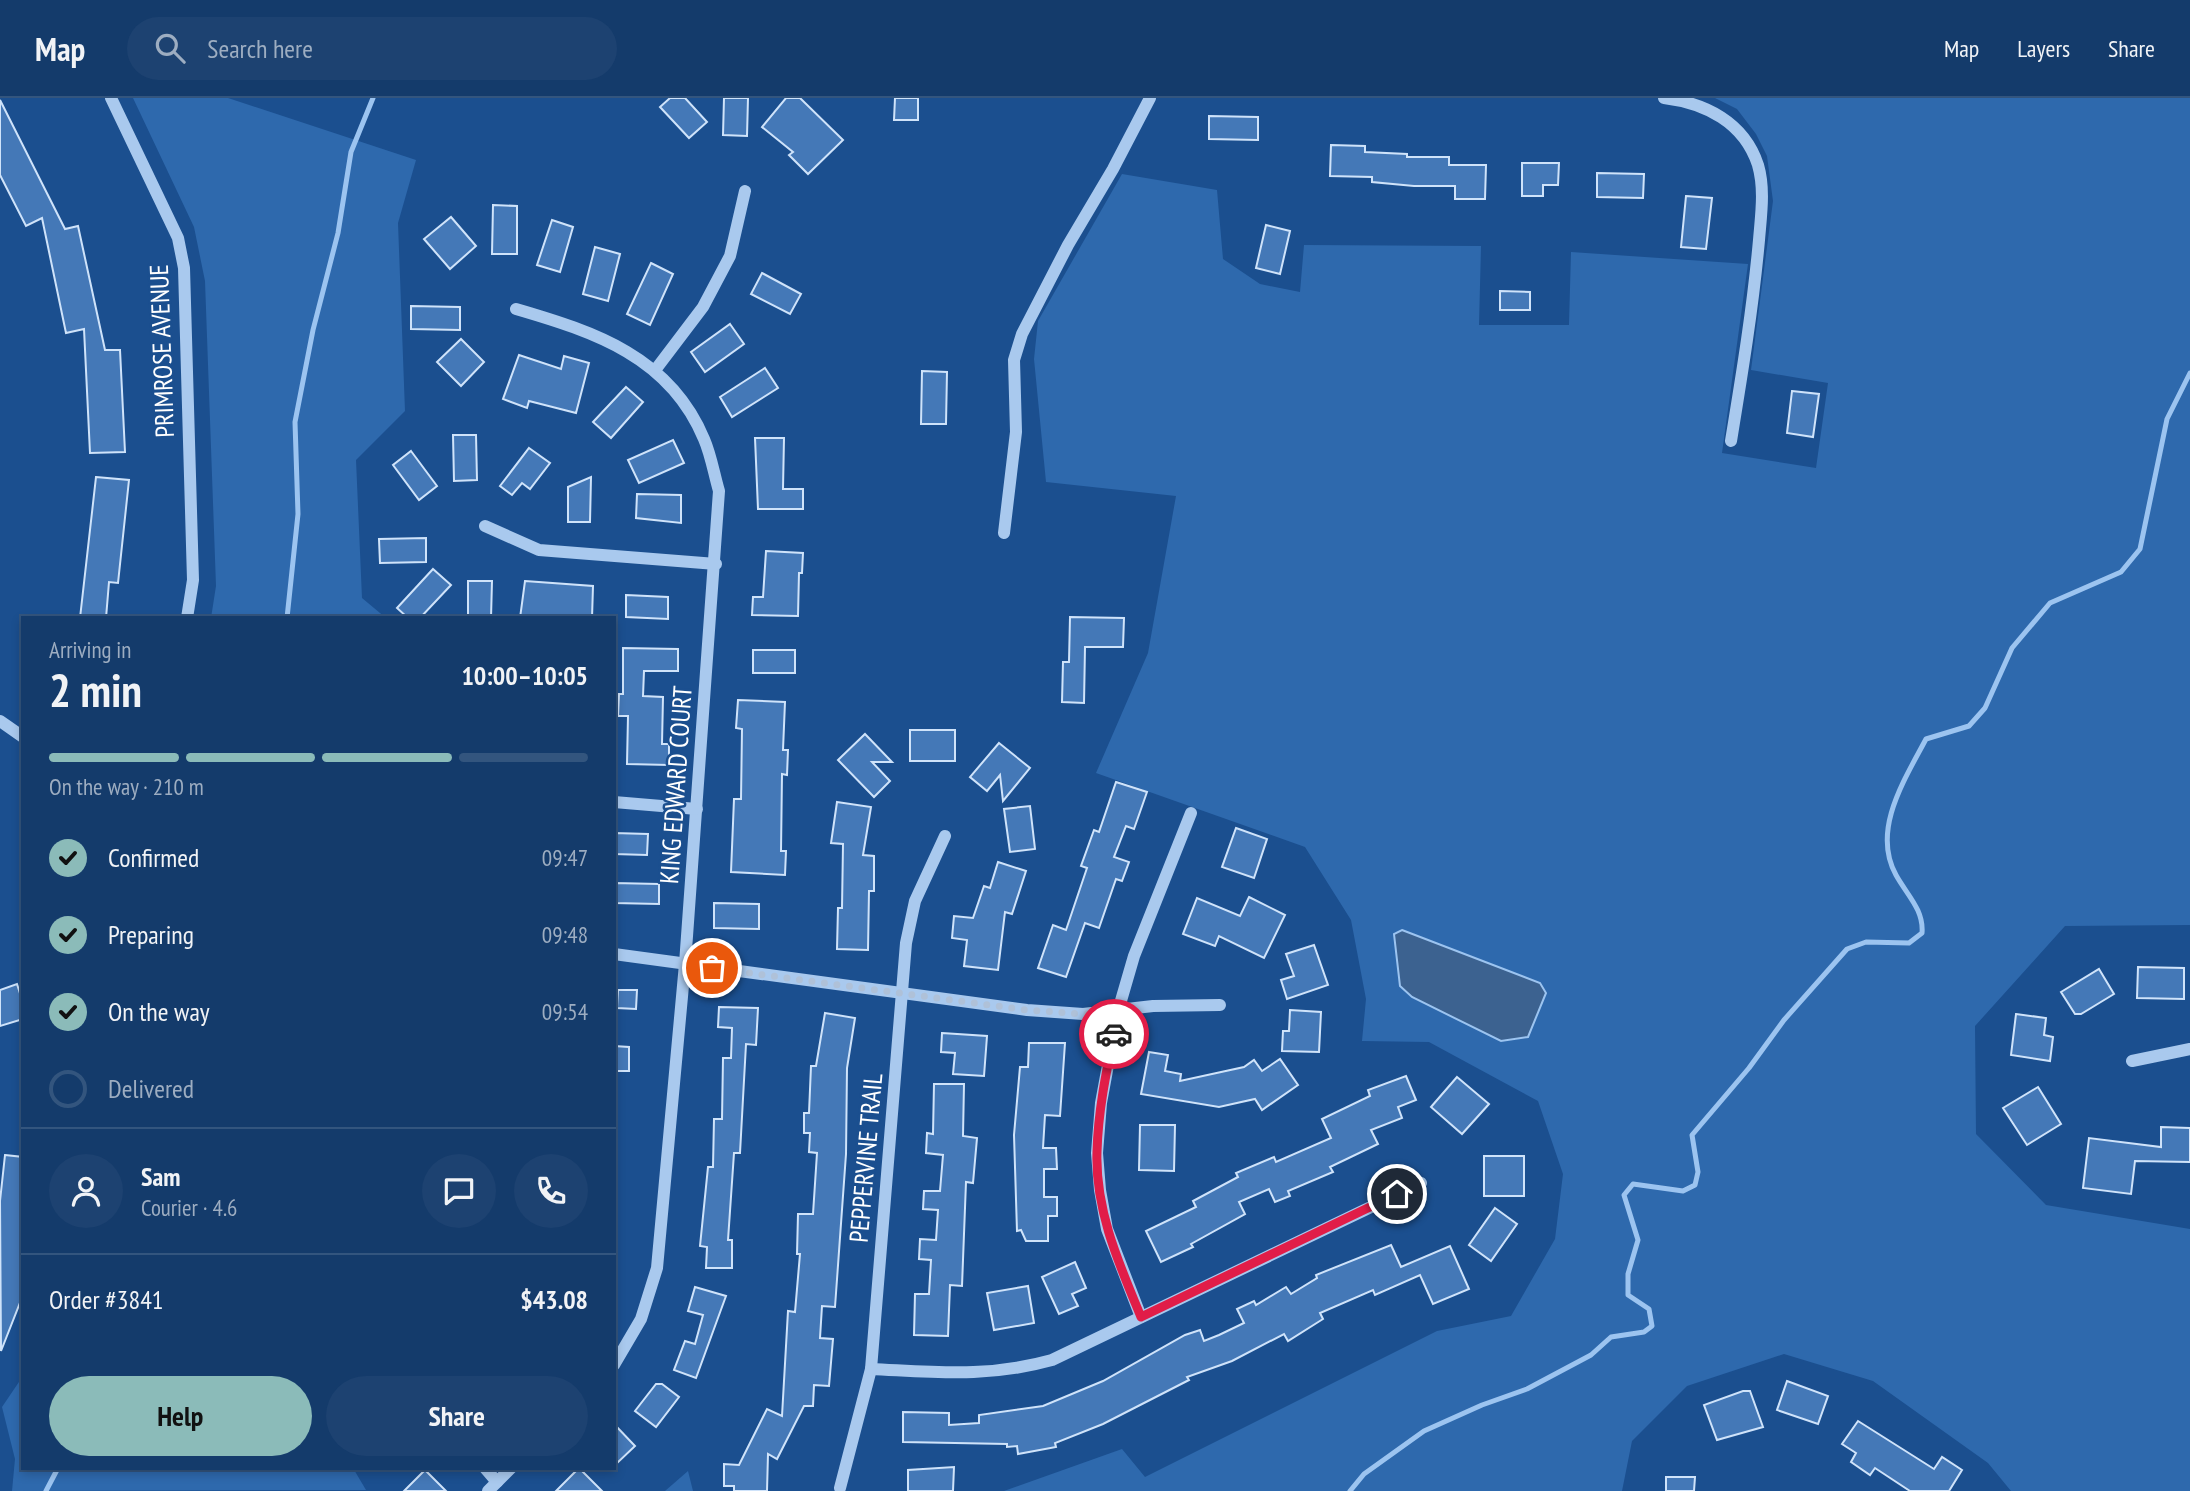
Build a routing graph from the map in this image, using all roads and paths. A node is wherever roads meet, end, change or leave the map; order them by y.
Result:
1 (111, 98) edge
2 (1150, 98) edge
3 (1664, 98) edge
4 (746, 191) dead end
5 (516, 309) dead end
6 (656, 369) junction
7 (1731, 441) dead end
8 (485, 526) dead end
9 (1004, 533) dead end
10 (716, 564) junction
11 (187, 616) edge
12 (0, 721) edge
13 (21, 736) edge
14 (616, 802) edge
15 (697, 809) junction
16 (1191, 813) dead end
17 (945, 836) dead end
18 (616, 954) edge
19 (685, 964) junction
20 (904, 991) junction
21 (1220, 1005) dead end
22 (1118, 1011) junction
23 (2190, 1049) edge
24 (2132, 1061) dead end
25 (1421, 1183) dead end
26 (1141, 1317) junction
27 (616, 1361) edge
28 (871, 1369) junction
29 (486, 1470) edge
30 (509, 1470) edge
31 (493, 1486) edge
32 (840, 1488) dead end

1 - 11 street, PRIMROSE AVENUE
2 - 9 street
3 - 7 street
4 - 6 street
5 - 6 street, KING EDWARD COURT
6 - 10 street, KING EDWARD COURT
8 - 10 street
10 - 15 street, KING EDWARD COURT
12 - 13 street
14 - 15 street
15 - 19 street, KING EDWARD COURT
16 - 22 street
17 - 20 street, PEPPERVINE TRAIL
18 - 19 street
19 - 20 street
19 - 27 street, KING EDWARD COURT
20 - 22 street
20 - 28 street, PEPPERVINE TRAIL
21 - 22 street
22 - 26 street
23 - 24 street
25 - 26 street
26 - 28 street
28 - 32 street, PEPPERVINE TRAIL
29 - 31 street
30 - 31 street

